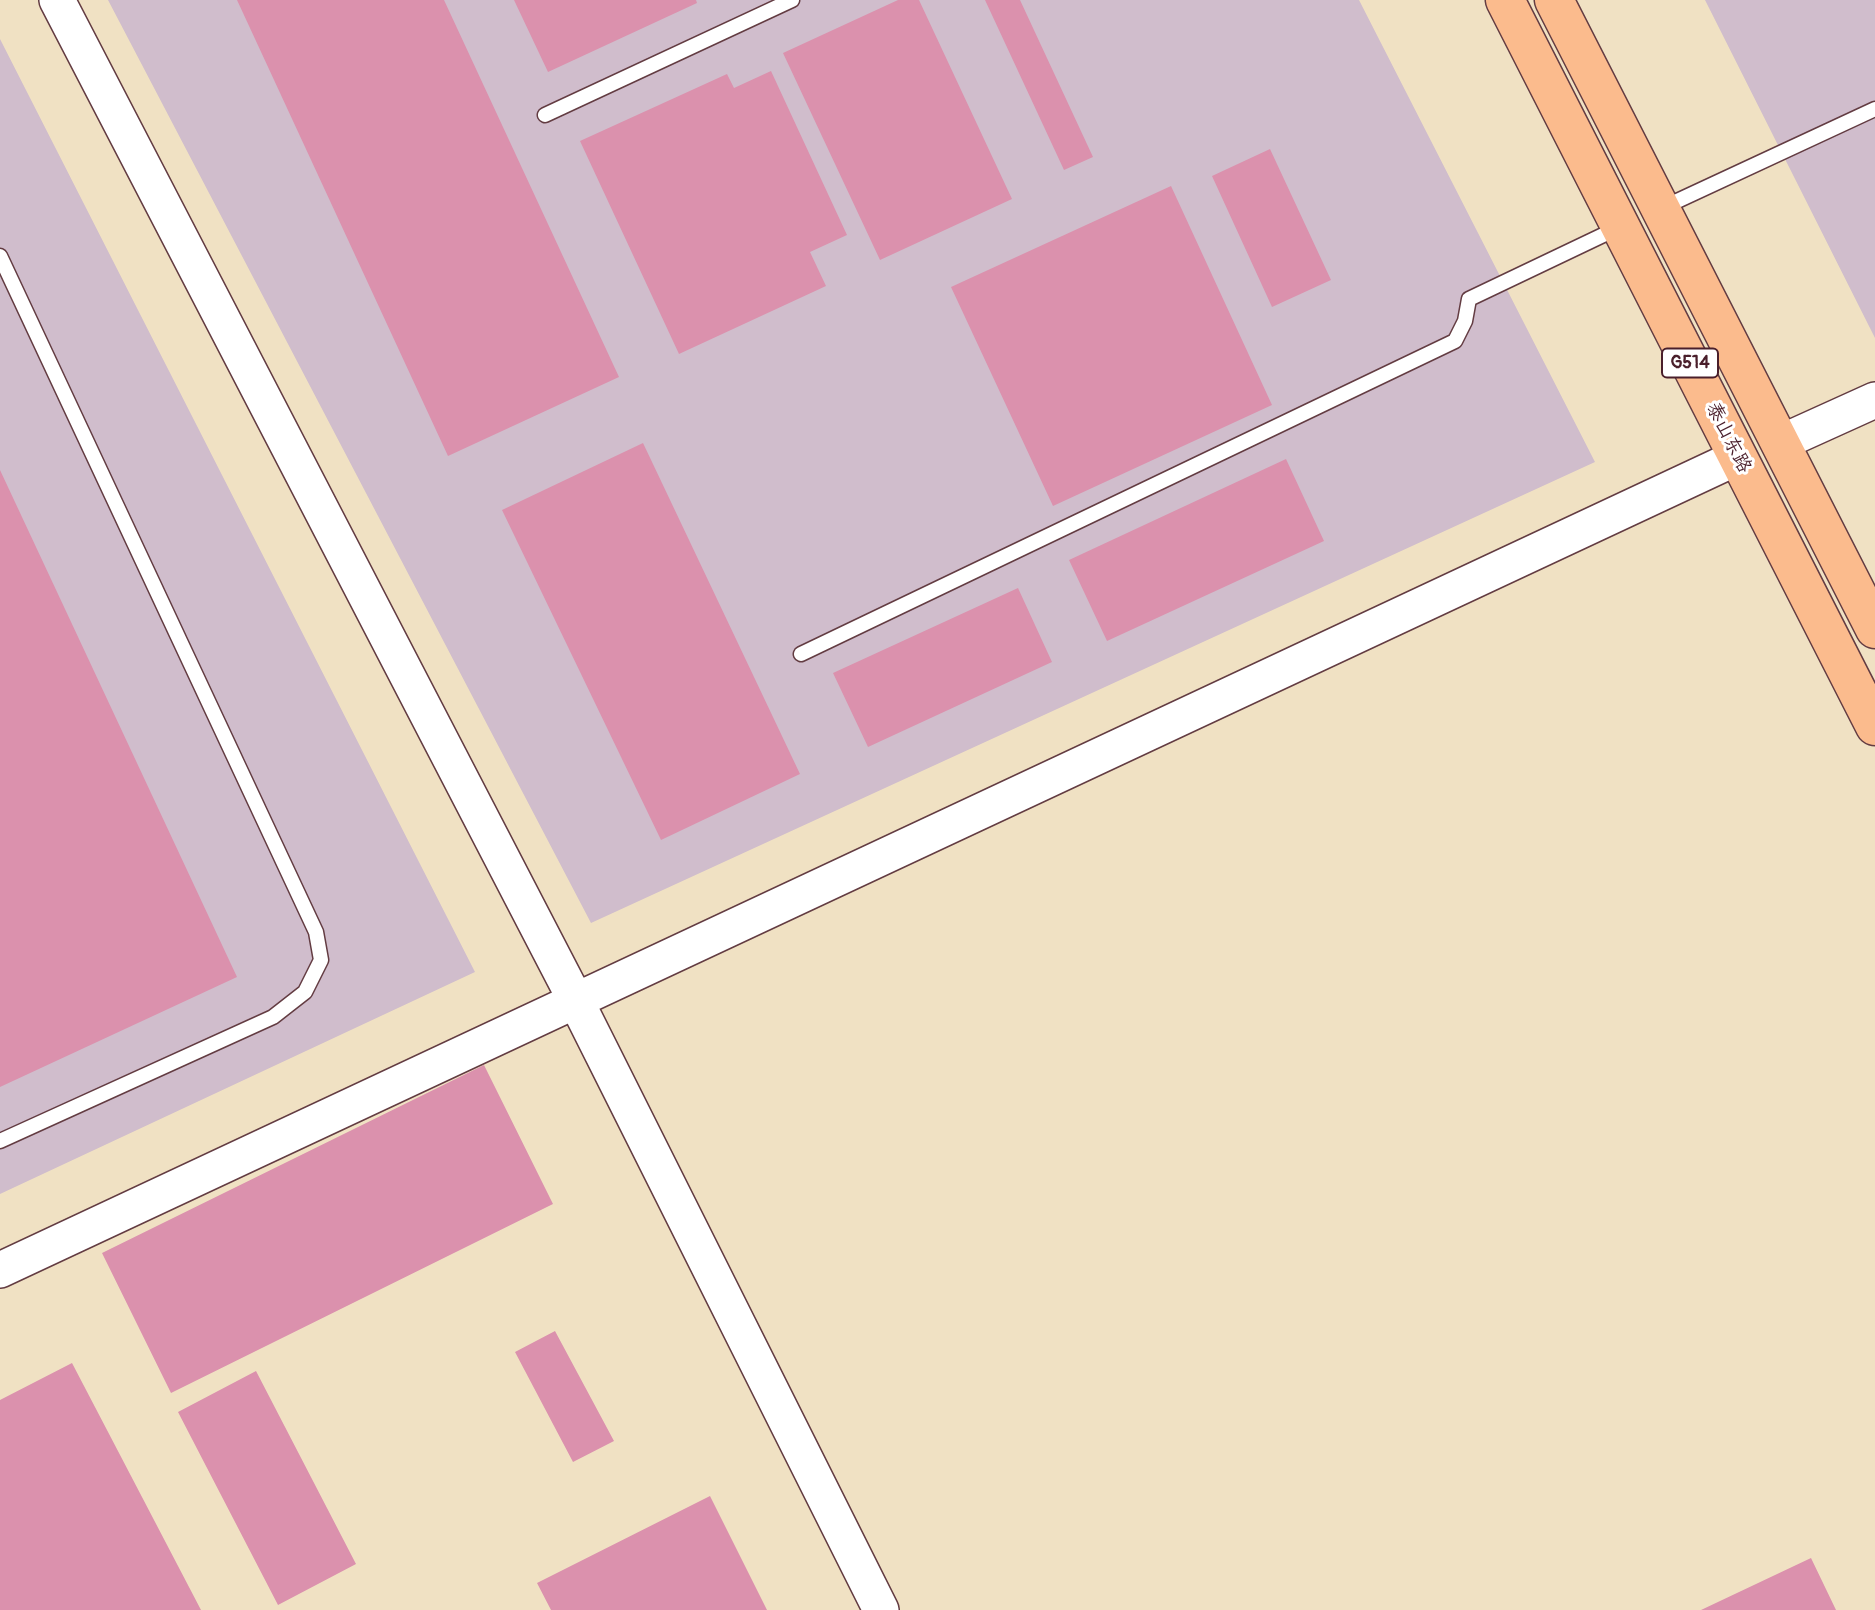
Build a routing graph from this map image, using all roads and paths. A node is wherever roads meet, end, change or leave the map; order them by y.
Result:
1 (57, 0) edge
2 (792, 0) edge
3 (1505, 0) edge
4 (1554, 0) edge
5 (1875, 109) edge
6 (545, 115) dead end
7 (1661, 209) junction
8 (1621, 227) junction
9 (1, 262) edge
10 (1875, 400) edge
11 (1780, 443) junction
12 (1738, 457) junction
13 (1875, 629) edge
14 (801, 654) dead end
15 (1875, 726) edge
16 (576, 1001) junction
17 (0, 1141) edge
18 (0, 1270) edge
19 (881, 1610) edge

1 - 16 street
2 - 6 lane
3 - 8 highway, 泰山东路 / G514
4 - 7 highway, G514
5 - 7 lane
7 - 11 highway, G514
8 - 12 highway, 泰山东路 / G514
8 - 14 lane
9 - 17 lane
10 - 11 street
11 - 13 highway, G514
12 - 15 highway, 泰山东路 / G514
12 - 16 street
16 - 18 street
16 - 19 street

